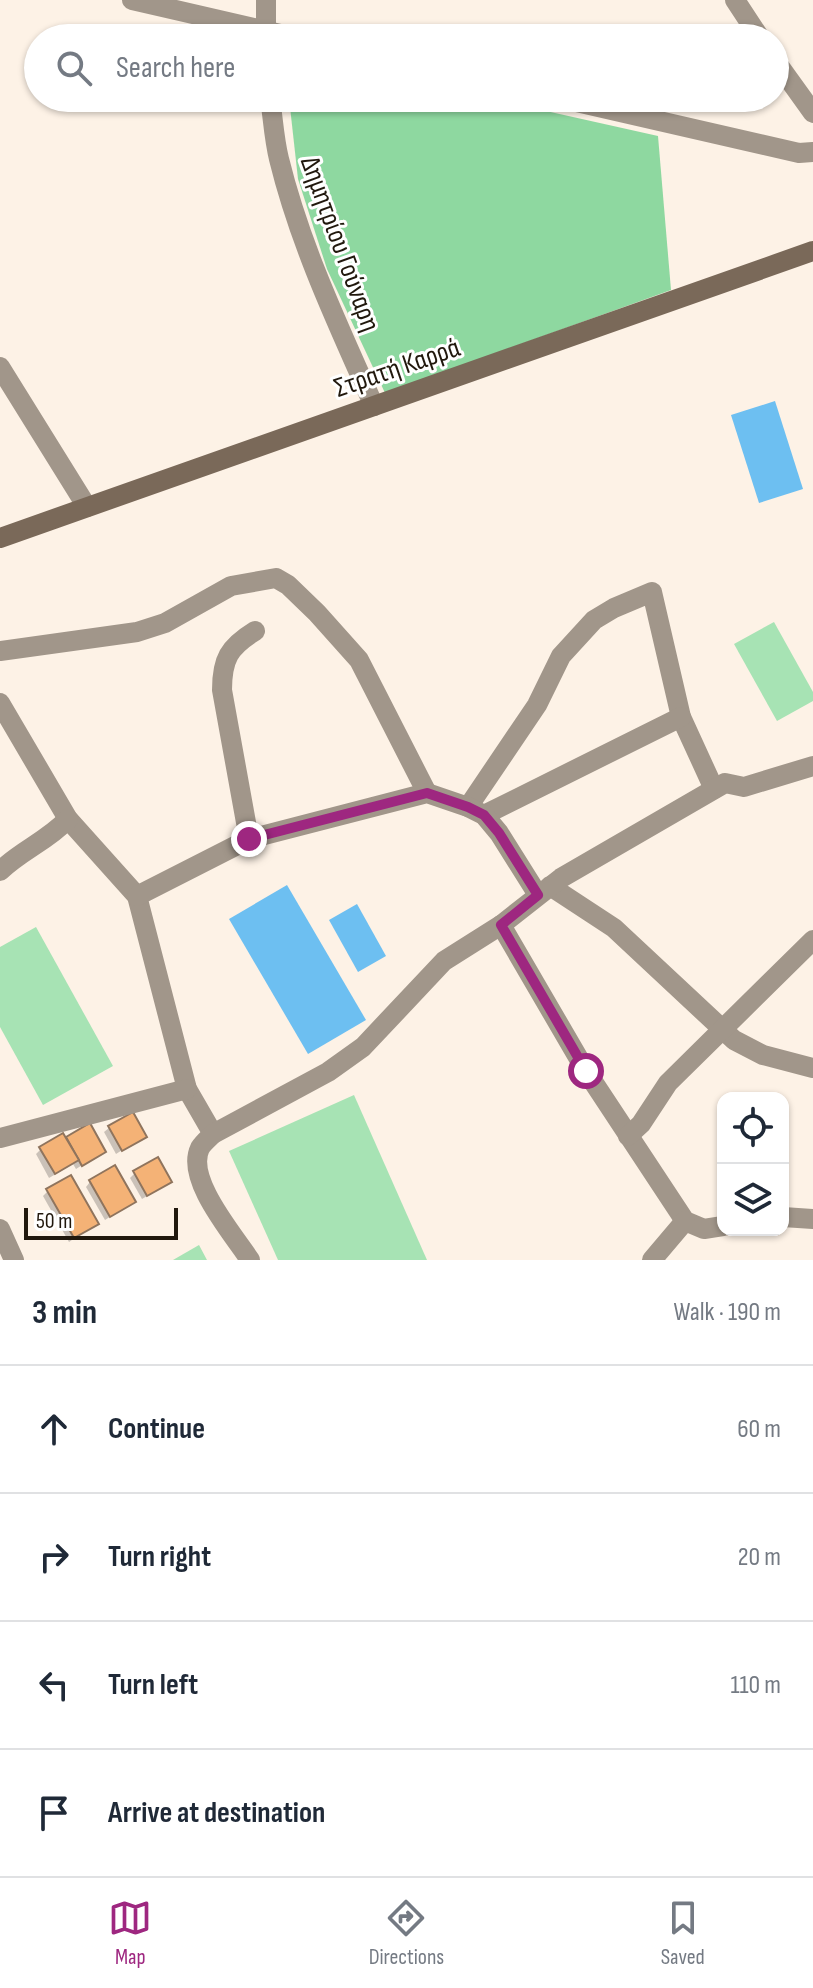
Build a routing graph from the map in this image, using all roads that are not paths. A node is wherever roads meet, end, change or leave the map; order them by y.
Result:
1 (132, 0) edge
2 (266, 0) edge
3 (735, 0) edge
4 (227, 24) edge
5 (266, 24) edge
6 (751, 24) edge
7 (789, 80) edge
8 (272, 112) edge
9 (620, 112) edge
10 (813, 113) edge
11 (813, 152) edge
12 (813, 251) edge
13 (0, 367) edge
14 (374, 406) junction
15 (87, 507) junction
16 (0, 538) edge
17 (255, 631) dead end
18 (0, 651) edge
19 (0, 703) edge
20 (681, 717) junction
21 (813, 766) edge
22 (714, 789) junction
23 (427, 793) junction
24 (476, 811) junction
25 (68, 819) junction
26 (249, 839) junction
27 (0, 871) edge
28 (544, 890) junction
29 (137, 896) junction
30 (501, 925) junction
31 (813, 940) edge
32 (723, 1031) junction
33 (813, 1068) edge
34 (187, 1089) junction
35 (213, 1134) junction
36 (628, 1136) junction
37 (0, 1138) edge
38 (789, 1217) edge
39 (813, 1219) edge
40 (685, 1221) junction
41 (717, 1227) edge
42 (0, 1229) edge
43 (14, 1260) edge
44 (250, 1260) edge
45 (652, 1260) edge

1 - 4 street
2 - 5 street
3 - 6 street
7 - 10 street
8 - 14 street, Δημητρίου Γούναρη
9 - 11 street
12 - 14 street, Στρατή Καρρά
13 - 15 street
14 - 15 street, Στρατή Καρρά
15 - 16 street, Στρατή Καρρά
17 - 26 street
18 - 23 street
19 - 25 street
20 - 22 street
20 - 24 street
20 - 24 street
21 - 22 street
22 - 28 street
23 - 24 street
23 - 26 street
24 - 28 street
25 - 27 street
25 - 29 street
26 - 29 street
28 - 30 street
28 - 32 street
29 - 34 street
30 - 35 street
30 - 36 street
31 - 32 street
32 - 33 street
32 - 36 street
34 - 35 street
34 - 37 street
35 - 44 street
36 - 40 street
38 - 39 street
40 - 41 street
40 - 45 street
42 - 43 street

